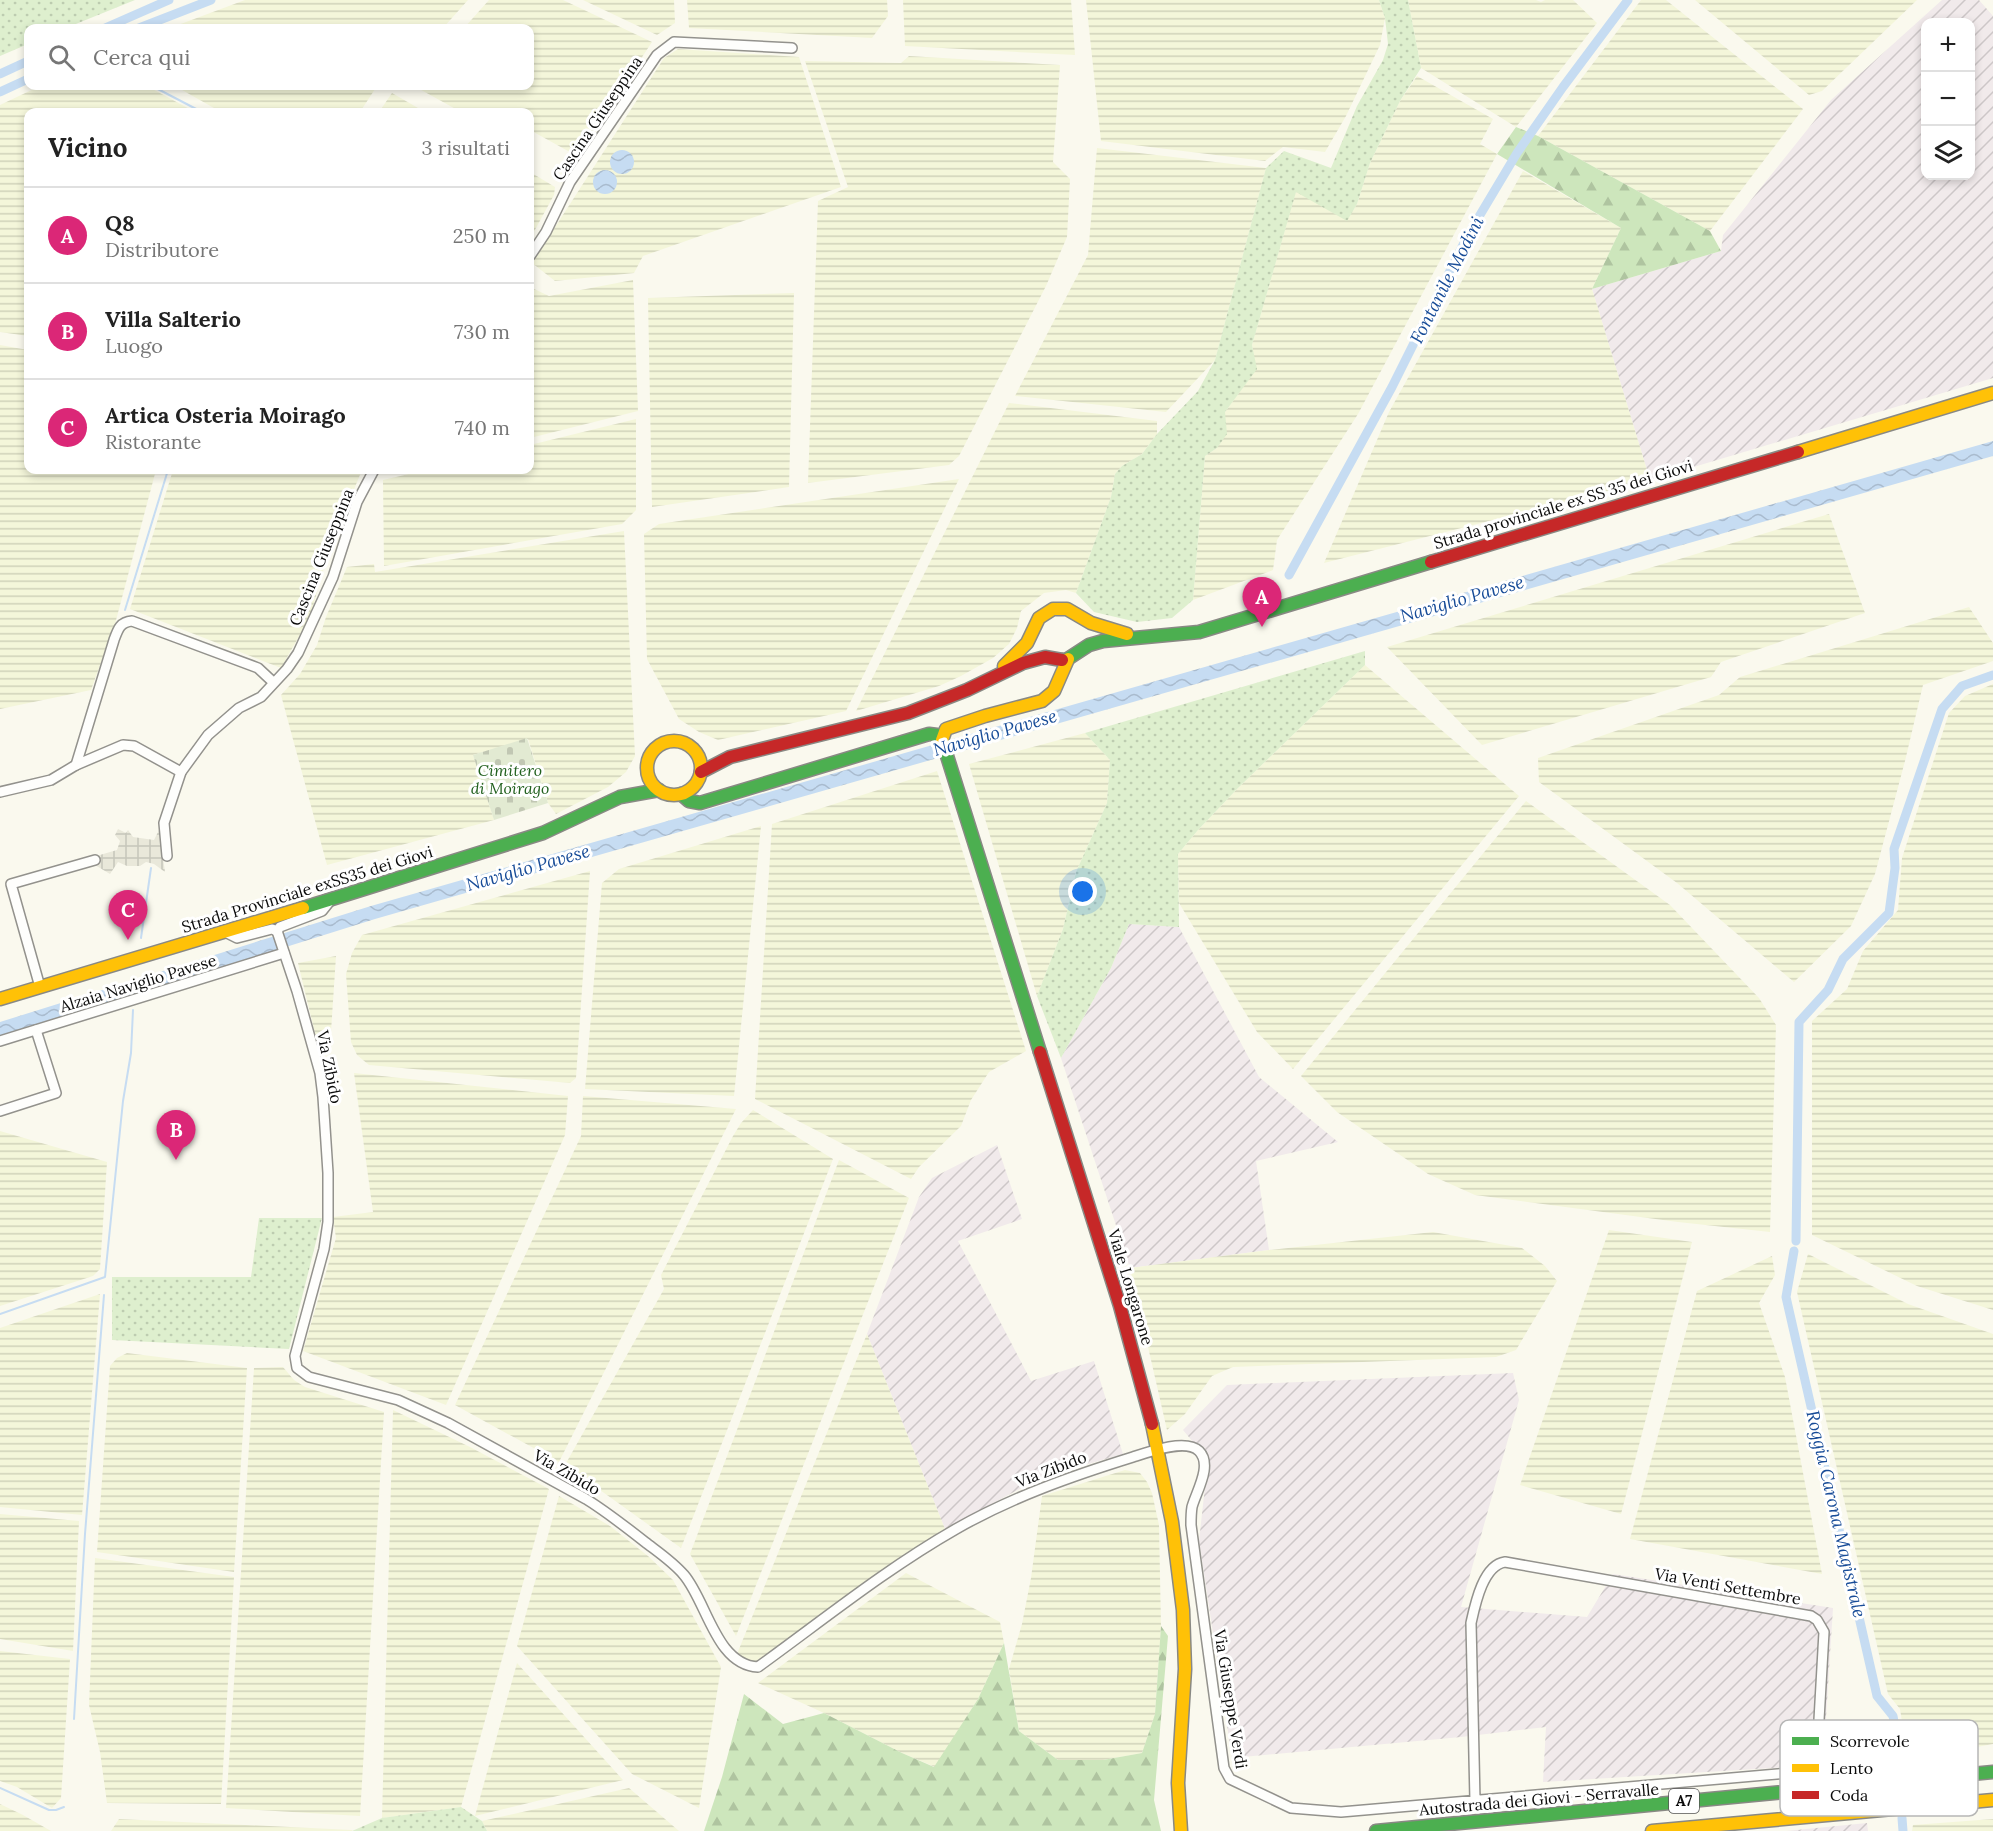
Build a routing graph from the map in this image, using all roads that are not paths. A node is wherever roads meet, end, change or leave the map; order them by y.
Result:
1 (792, 48) dead end
2 (534, 250) edge
3 (1993, 393) edge
4 (372, 474) edge
5 (1074, 612) junction
6 (1034, 628) junction
7 (1140, 637) junction
8 (1073, 656) junction
9 (1050, 658) junction
10 (991, 677) junction
11 (273, 682) junction
12 (942, 740) junction
13 (695, 751) junction
14 (751, 751) junction
15 (76, 765) junction
16 (648, 769) junction
17 (181, 772) junction
18 (701, 772) junction
19 (659, 790) junction
20 (0, 792) edge
21 (681, 794) junction
22 (620, 797) junction
23 (167, 856) dead end
24 (94, 860) dead end
25 (331, 899) junction
26 (277, 931) junction
27 (224, 932) junction
28 (284, 953) junction
29 (40, 987) junction
30 (0, 999) edge
31 (36, 1030) junction
32 (0, 1041) edge
33 (0, 1111) edge
34 (1159, 1449) junction
35 (1819, 1720) edge
36 (1993, 1772) edge
37 (1978, 1773) edge
38 (1780, 1774) edge
39 (1780, 1792) edge
40 (1993, 1800) edge
41 (1475, 1801) junction
42 (1978, 1801) edge
43 (1817, 1816) edge
44 (1181, 1831) edge
45 (1376, 1831) edge
46 (1652, 1831) edge

1 - 2 street, Cascina Giuseppina
3 - 7 main road, Strada provinciale ex SS 35 dei Giovi
4 - 11 street, Cascina Giuseppina
5 - 6 main road, Strada provinciale ex SS 35 dei Giovi
5 - 7 main road, Strada provinciale ex SS 35 dei Giovi
5 - 8 main road
6 - 9 main road
6 - 10 main road, Strada provinciale ex SS 35 dei Giovi
7 - 8 main road, Strada provinciale ex SS 35 dei Giovi
8 - 9 main road, Strada provinciale ex SS 35 dei Giovi
8 - 12 main road
9 - 10 main road, Strada provinciale ex SS 35 dei Giovi
10 - 14 main road, Strada provinciale ex SS 35 dei Giovi
11 - 15 street
11 - 17 street, Cascina Giuseppina
12 - 21 main road
12 - 34 main road, Viale Longarone
13 - 14 main road, Strada provinciale ex SS 35 dei Giovi
13 - 16 main road, Strada provinciale ex SS 35 dei Giovi
13 - 18 main road
14 - 18 main road, Strada provinciale ex SS 35 dei Giovi
15 - 17 street
15 - 20 street
16 - 19 main road
16 - 22 main road, Strada Provinciale exSS35 dei Giovi
17 - 23 street, Cascina Giuseppina
18 - 21 main road, Strada provinciale ex SS 35 dei Giovi
19 - 21 main road
19 - 22 main road, Strada Provinciale exSS35 dei Giovi
22 - 25 main road, Strada Provinciale exSS35 dei Giovi
24 - 29 street
25 - 26 street
25 - 27 main road, Strada Provinciale exSS35 dei Giovi
26 - 27 street
26 - 28 street, Via Zibido
27 - 29 main road, Strada Provinciale exSS35 dei Giovi
28 - 31 street, Alzaia Naviglio Pavese
28 - 34 street, Via Zibido
29 - 30 main road, Strada Provinciale exSS35 dei Giovi
31 - 32 street, Alzaia Naviglio Pavese
31 - 33 street
34 - 41 street, Via Giuseppe Verdi
34 - 44 main road, Viale Longarone
35 - 41 street, Via Venti Settembre
36 - 37 main road, Autostrada dei Giovi - Serravalle / A7
38 - 41 street, Via Venti Settembre
39 - 45 main road, Autostrada dei Giovi - Serravalle / A7
40 - 42 main road, A7
43 - 46 main road, A7

